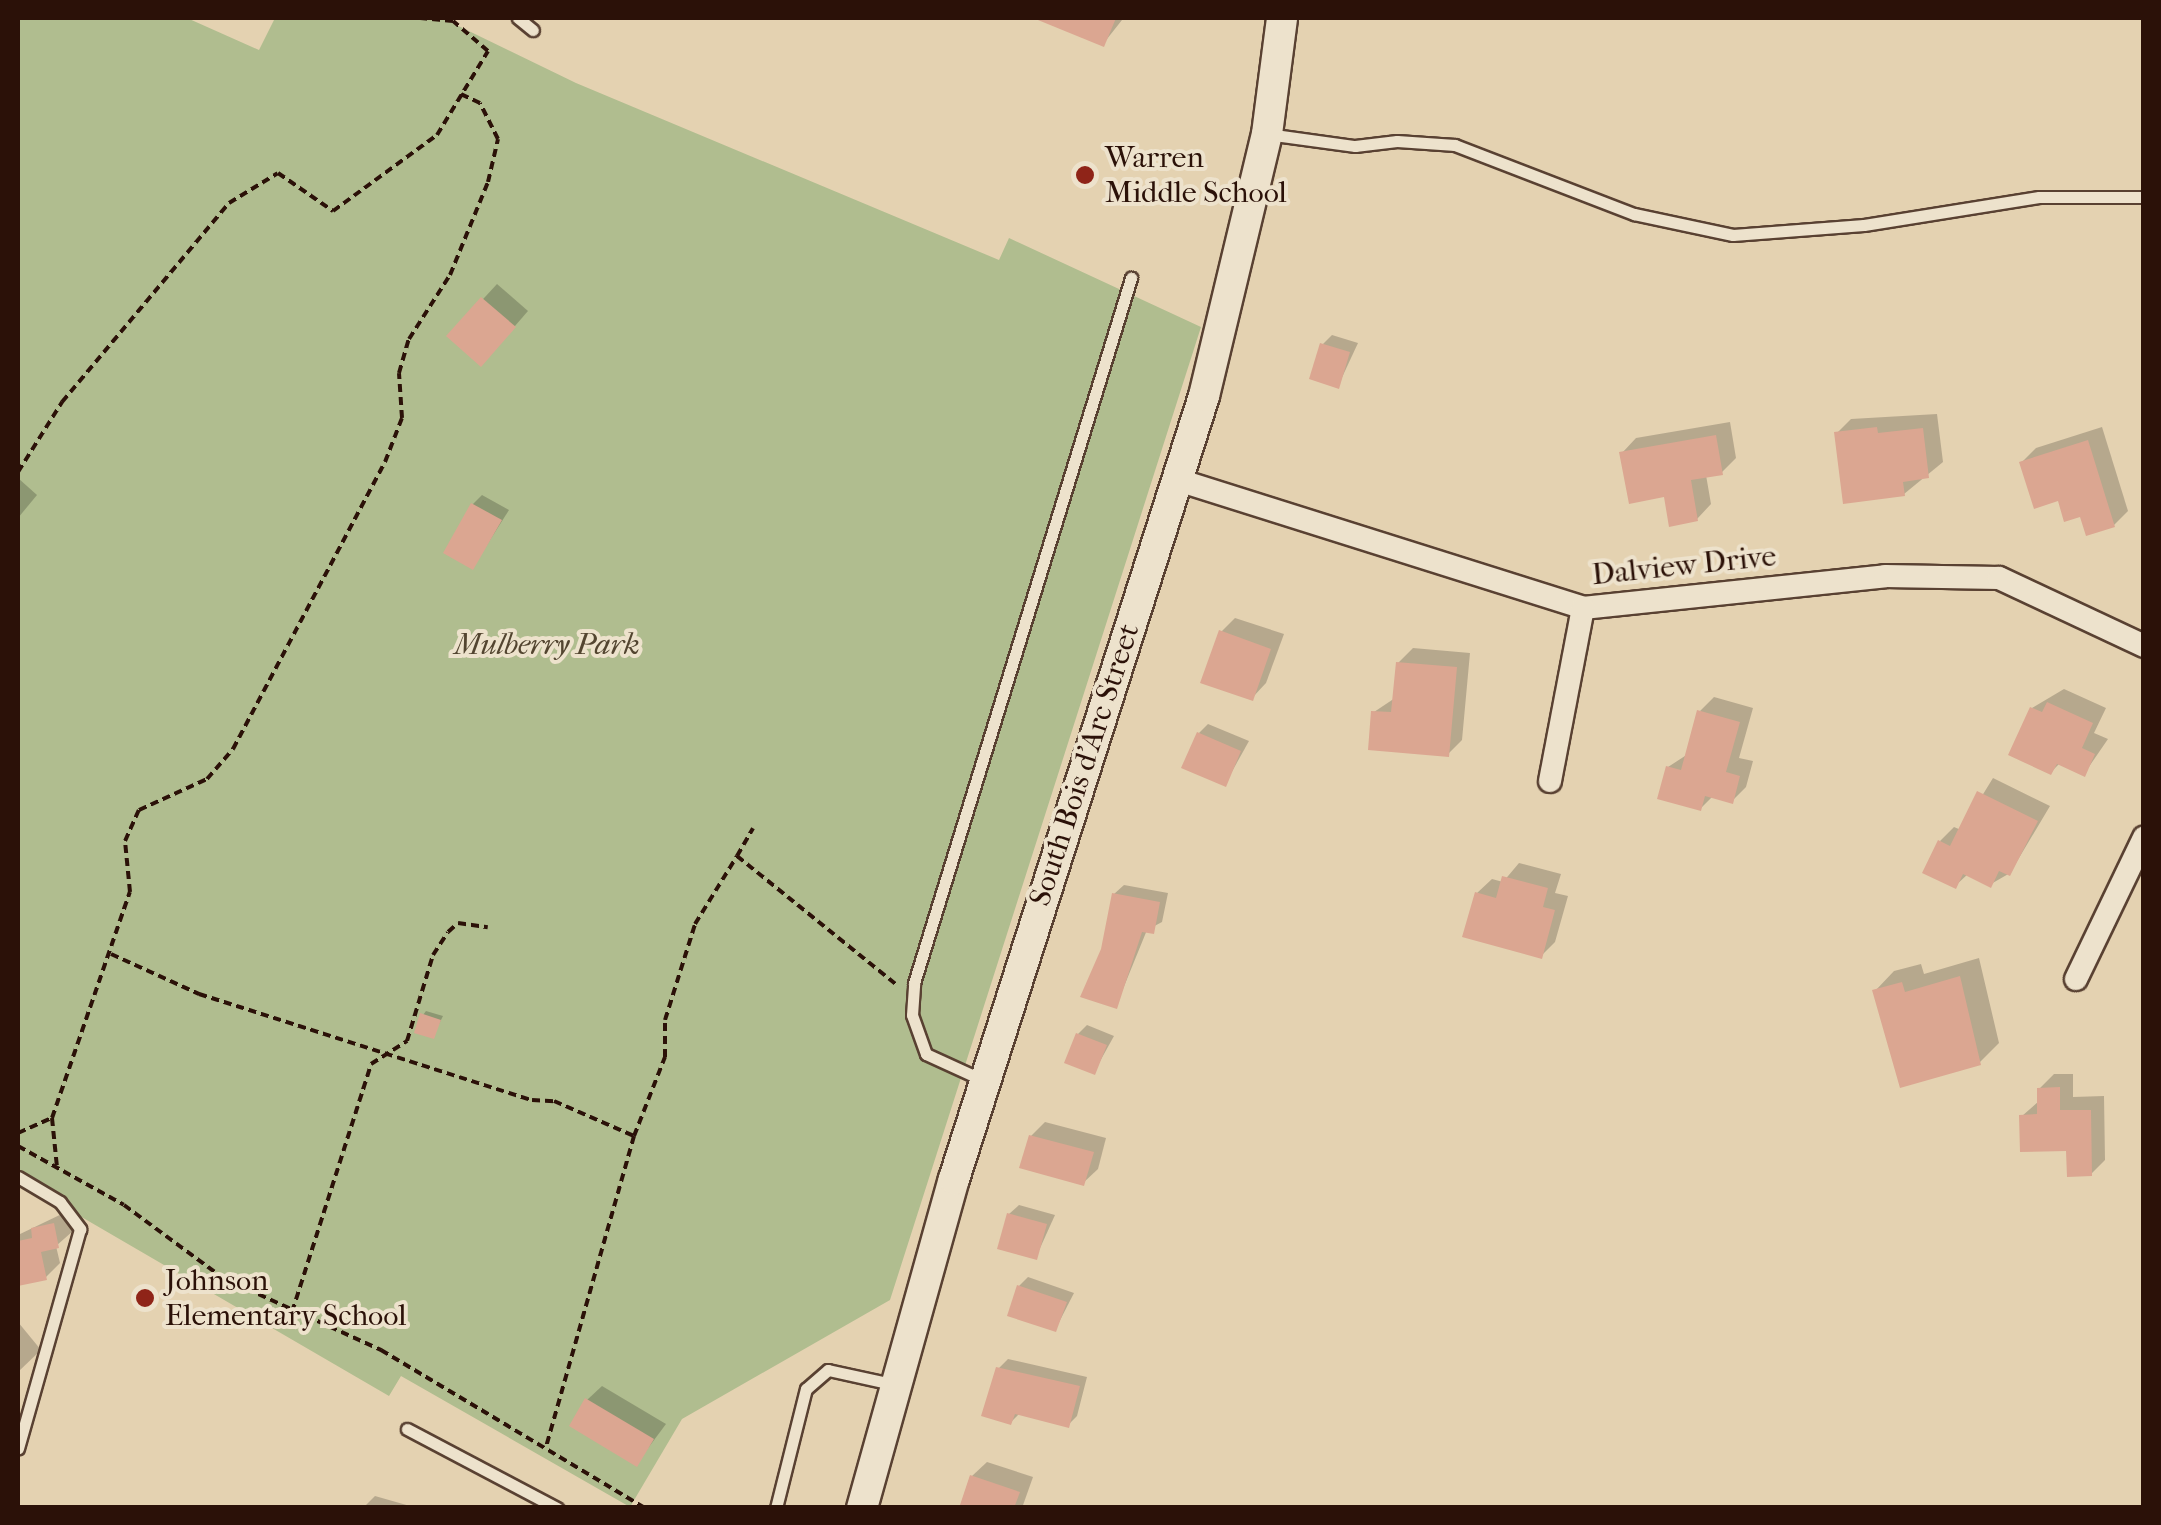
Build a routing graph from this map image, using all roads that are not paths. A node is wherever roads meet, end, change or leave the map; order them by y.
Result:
1 (518, 18) edge
2 (1282, 18) edge
3 (533, 30) dead end
4 (1267, 134) junction
5 (2144, 197) edge
6 (1131, 278) dead end
7 (1175, 478) junction
8 (1583, 608) junction
9 (2144, 646) edge
10 (1550, 781) dead end
11 (2144, 838) edge
12 (2076, 980) dead end
13 (985, 1081) junction
14 (18, 1177) edge
15 (897, 1385) junction
16 (407, 1429) dead end
17 (18, 1448) edge
18 (557, 1508) edge
19 (776, 1508) edge
20 (862, 1508) edge

1 - 3 lane
2 - 4 main road, South Bois d'Arc Street
4 - 5 lane
4 - 7 main road, South Bois d'Arc Street
6 - 13 lane
7 - 8 street, Dalview Drive
7 - 13 main road, South Bois d'Arc Street
8 - 9 street, Dalview Drive
8 - 10 street
11 - 12 street
13 - 15 main road, South Bois d'Arc Street
14 - 17 lane
15 - 19 lane
15 - 20 main road, South Bois d'Arc Street
16 - 18 lane

